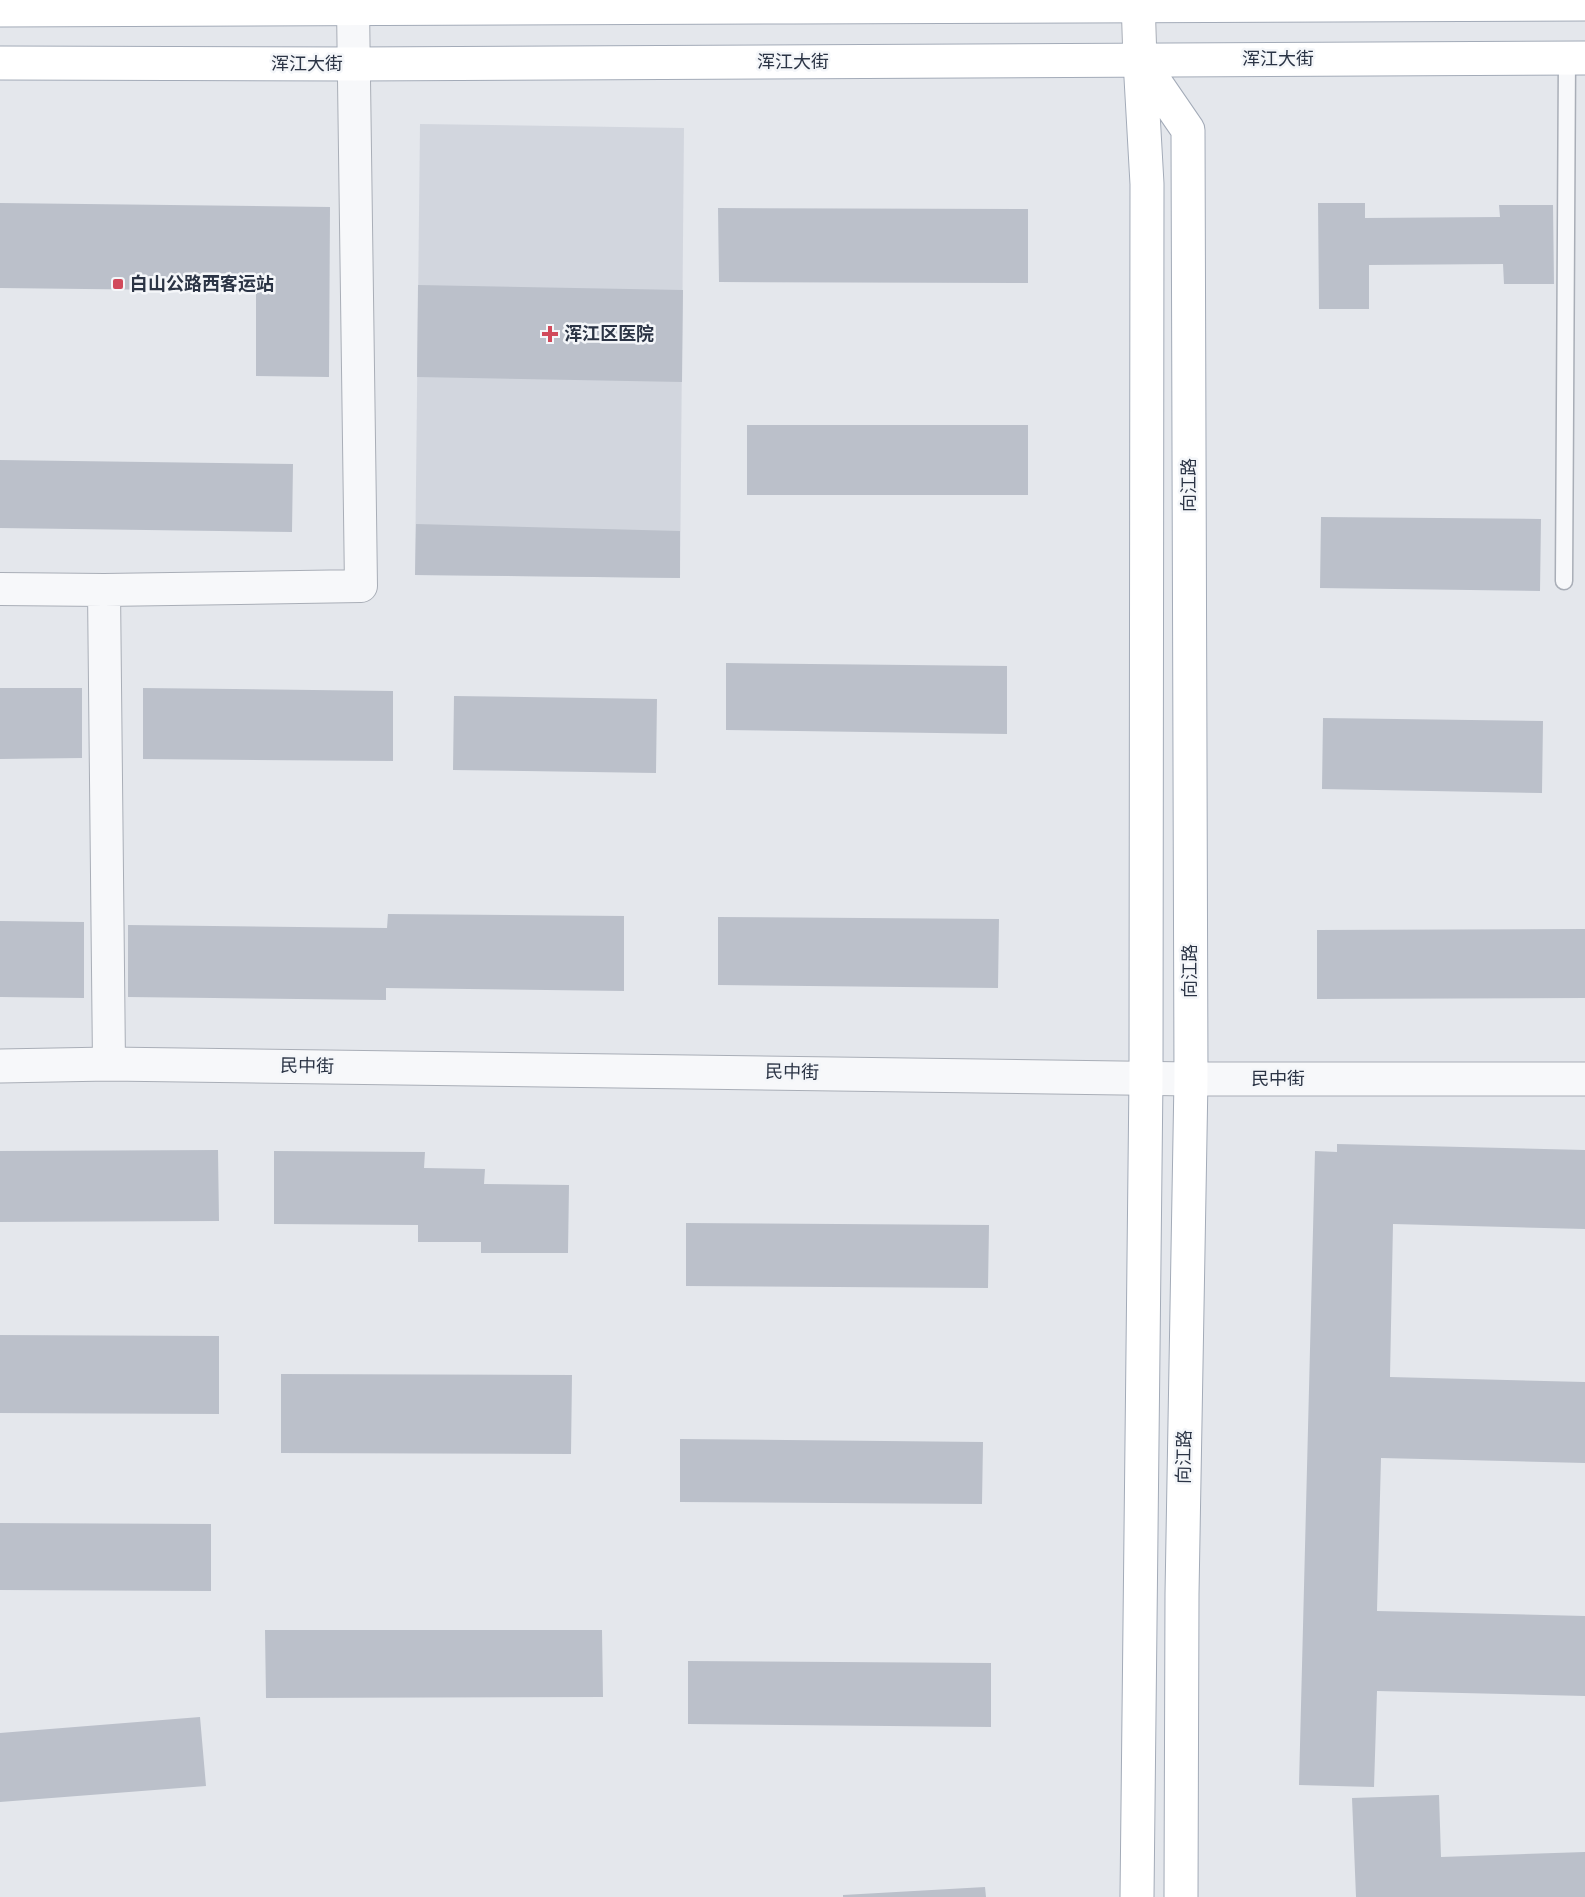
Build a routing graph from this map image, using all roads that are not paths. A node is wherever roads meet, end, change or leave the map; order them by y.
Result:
1 (1138, 4) edge
2 (1585, 4) edge
3 (353, 7) junction
4 (0, 10) edge
5 (1576, 58) edge
6 (1140, 60) junction
7 (0, 63) edge
8 (355, 64) junction
9 (1564, 581) dead end
10 (0, 589) edge
11 (104, 590) junction
12 (109, 1064) junction
13 (0, 1065) edge
14 (1146, 1077) junction
15 (1191, 1079) junction
16 (1585, 1079) edge
17 (1137, 1897) edge
18 (1181, 1897) edge

1 - 2 main road
1 - 3 main road
1 - 6 main road
3 - 4 main road
3 - 8 street
5 - 6 main road, 浑江大街
5 - 9 lane
6 - 8 main road, 浑江大街
6 - 14 main road
6 - 15 main road, 向江路
7 - 8 main road, 浑江大街
8 - 11 street
10 - 11 street
11 - 12 street
12 - 13 street, 民中街
12 - 14 street, 民中街
14 - 15 street, 民中街
14 - 17 main road
15 - 16 street, 民中街
15 - 18 main road, 向江路

